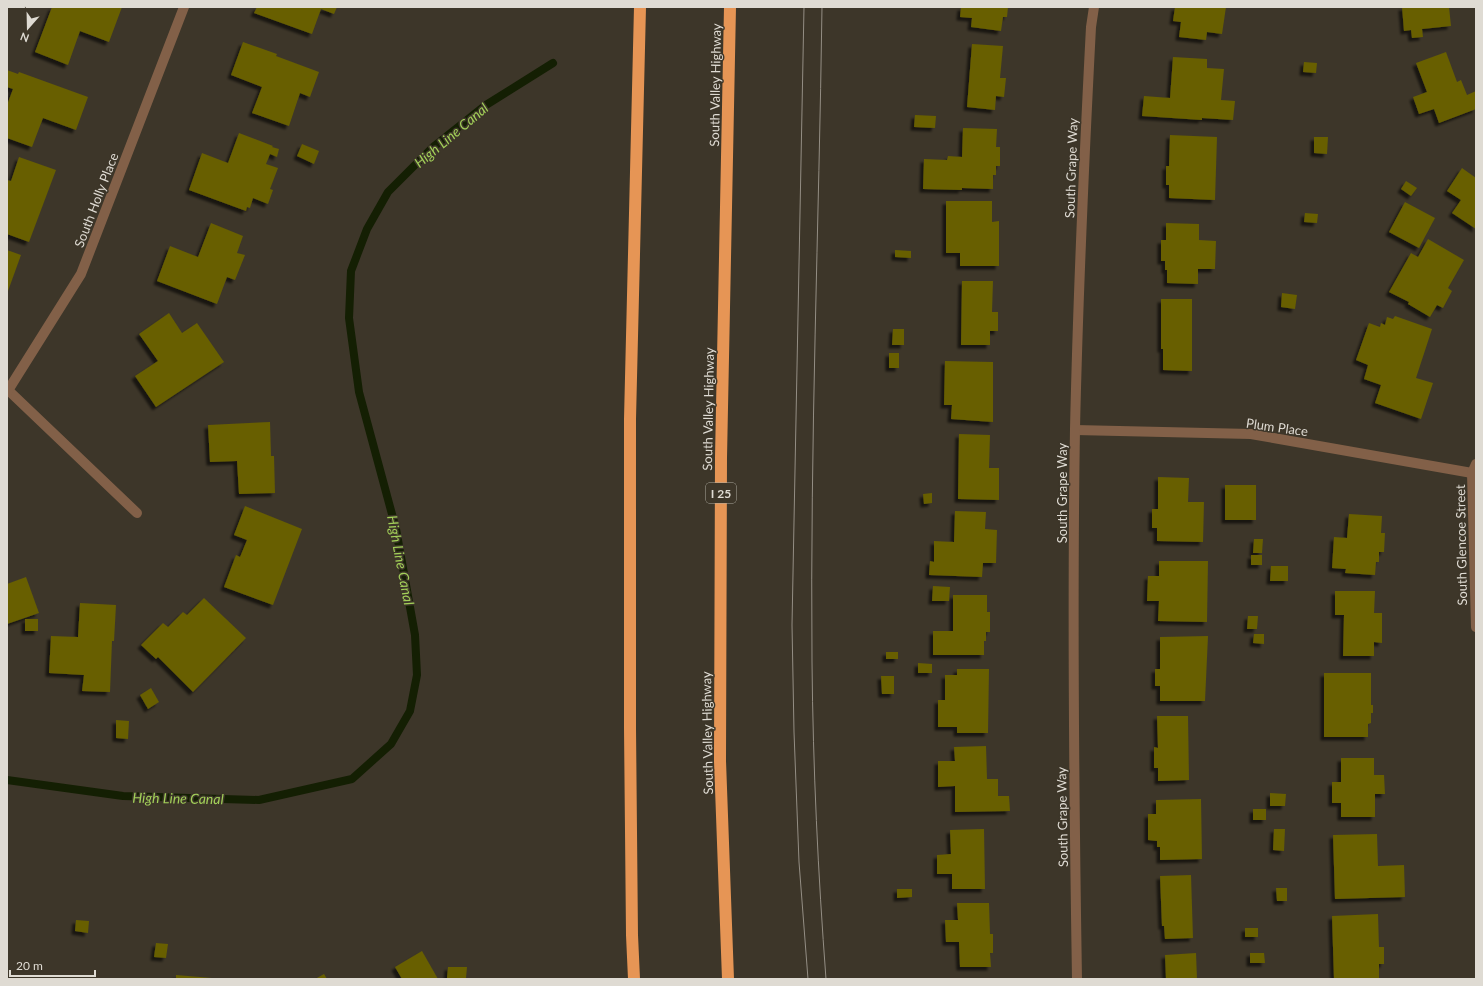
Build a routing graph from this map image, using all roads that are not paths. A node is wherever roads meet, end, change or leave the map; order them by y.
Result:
1 (184, 7) edge
2 (640, 7) edge
3 (730, 7) edge
4 (1094, 7) edge
5 (8, 391) edge
6 (1075, 430) junction
7 (1474, 468) edge
8 (137, 513) dead end
9 (1476, 627) edge
10 (634, 979) edge
11 (728, 979) edge
12 (1077, 979) edge

1 - 5 street, South Holly Place
2 - 10 highway
3 - 11 highway, South Valley Highway / I 25
4 - 6 street, South Grape Way
5 - 8 street, South Holly Place
6 - 7 street, Plum Place
6 - 12 street, South Grape Way
7 - 9 street, South Glencoe Street

